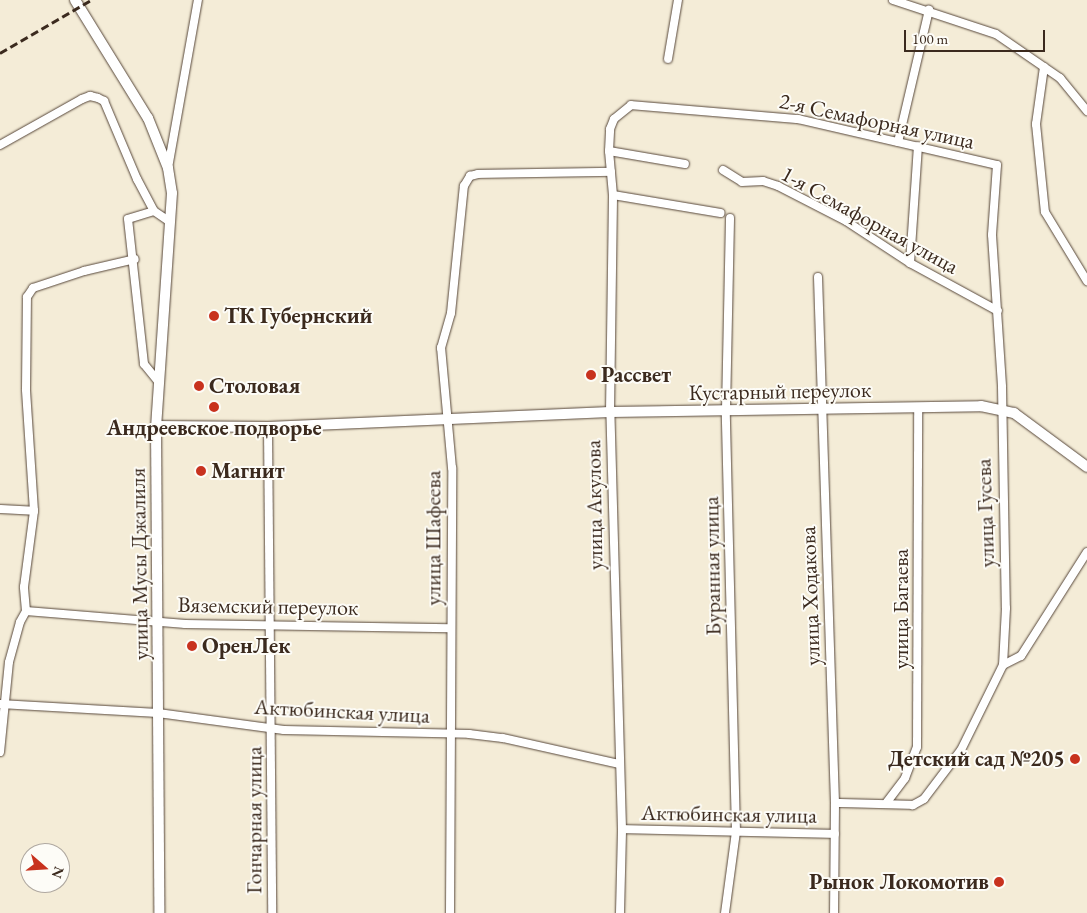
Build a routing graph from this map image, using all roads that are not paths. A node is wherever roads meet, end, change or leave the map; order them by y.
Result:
1 (75, 0) edge
2 (198, 0) edge
3 (678, 0) edge
4 (893, 0) edge
5 (929, 10) junction
6 (668, 59) dead end
7 (1044, 67) junction
8 (631, 105) joint
9 (1087, 111) edge
10 (898, 142) junction
11 (0, 145) edge
12 (918, 146) junction
13 (609, 151) junction
14 (685, 164) dead end
15 (996, 165) joint
16 (168, 168) junction
17 (723, 170) dead end
18 (611, 172) junction
19 (613, 195) junction
20 (154, 211) junction
21 (721, 213) dead end
22 (730, 218) dead end
23 (170, 220) junction
24 (135, 259) junction
25 (910, 263) junction
26 (818, 277) dead end
27 (1087, 281) edge
28 (998, 311) junction
29 (157, 380) junction
30 (918, 407) junction
31 (820, 409) junction
32 (1002, 409) junction
33 (726, 410) junction
34 (610, 412) junction
35 (446, 419) junction
36 (156, 426) junction
37 (268, 427) junction
38 (1087, 467) edge
39 (0, 509) edge
40 (34, 512) junction
41 (1087, 552) edge
42 (1084, 563) edge
43 (26, 611) junction
44 (157, 620) junction
45 (270, 624) junction
46 (450, 628) junction
47 (1003, 665) junction
48 (2, 704) edge
49 (158, 713) junction
50 (272, 729) junction
51 (449, 734) junction
52 (0, 752) edge
53 (619, 764) junction
54 (887, 802) junction
55 (835, 803) junction
56 (622, 829) junction
57 (736, 832) junction
58 (835, 834) junction
59 (158, 913) edge
60 (272, 913) edge
61 (450, 913) edge
62 (620, 913) edge
63 (725, 913) edge
64 (834, 913) edge

1 - 16 street, улица Мусы Джалиля
2 - 16 street
3 - 6 street
4 - 5 street
5 - 7 street
5 - 10 street
7 - 9 street
7 - 27 street
8 - 10 street, 2-я Семафорная улица
8 - 13 street, улица Акулова
10 - 12 street, 2-я Семафорная улица
11 - 20 street
12 - 15 street, 2-я Семафорная улица
12 - 25 street
13 - 14 street
13 - 18 street, улица Акулова
15 - 28 street, улица Гусева
16 - 23 street, улица Мусы Джалиля
17 - 25 street, 1-я Семафорная улица
18 - 19 street, улица Акулова
18 - 35 street, улица Шафеева
19 - 21 street
19 - 34 street, улица Акулова
20 - 23 street
20 - 24 street
22 - 33 street, Буранная улица
23 - 29 street, улица Мусы Джалиля
24 - 29 street
24 - 40 street
25 - 28 street, 1-я Семафорная улица
26 - 31 street, улица Ходакова
28 - 32 street, улица Гусева
29 - 36 street, улица Мусы Джалиля
30 - 31 street, Кустарный переулок
30 - 32 street, Кустарный переулок
30 - 54 street, улица Багаева
31 - 33 street, Кустарный переулок
31 - 55 street, улица Ходакова
32 - 38 street, Кустарный переулок
32 - 47 street, улица Гусева
33 - 34 street, Кустарный переулок
33 - 57 street, Буранная улица
34 - 35 street, Кустарный переулок
34 - 53 street, улица Акулова
35 - 37 street, Кустарный переулок
35 - 46 street, улица Шафеева
36 - 37 street, Кустарный переулок
36 - 44 street, улица Мусы Джалиля
37 - 45 street, Гончарная улица
39 - 40 street
40 - 43 street
41 - 42 street
42 - 47 street
43 - 44 street, Вяземский переулок
43 - 48 street
44 - 45 street, Вяземский переулок
44 - 49 street, улица Мусы Джалиля
45 - 46 street, Вяземский переулок
45 - 50 street, Гончарная улица
46 - 51 street, улица Шафеева
47 - 54 street, улица Гусева
48 - 49 street, Актюбинская улица
48 - 52 street
49 - 50 street, Актюбинская улица
49 - 59 street, улица Мусы Джалиля
50 - 51 street, Актюбинская улица
50 - 60 street, Гончарная улица
51 - 53 street, Актюбинская улица
51 - 61 street, улица Шафеева
53 - 56 street, улица Акулова
54 - 55 street, Актюбинская улица
55 - 58 street, улица Ходакова
56 - 57 street, Актюбинская улица
56 - 62 street, улица Акулова
57 - 58 street, Актюбинская улица
57 - 63 street, Буранная улица
58 - 64 street, улица Ходакова

